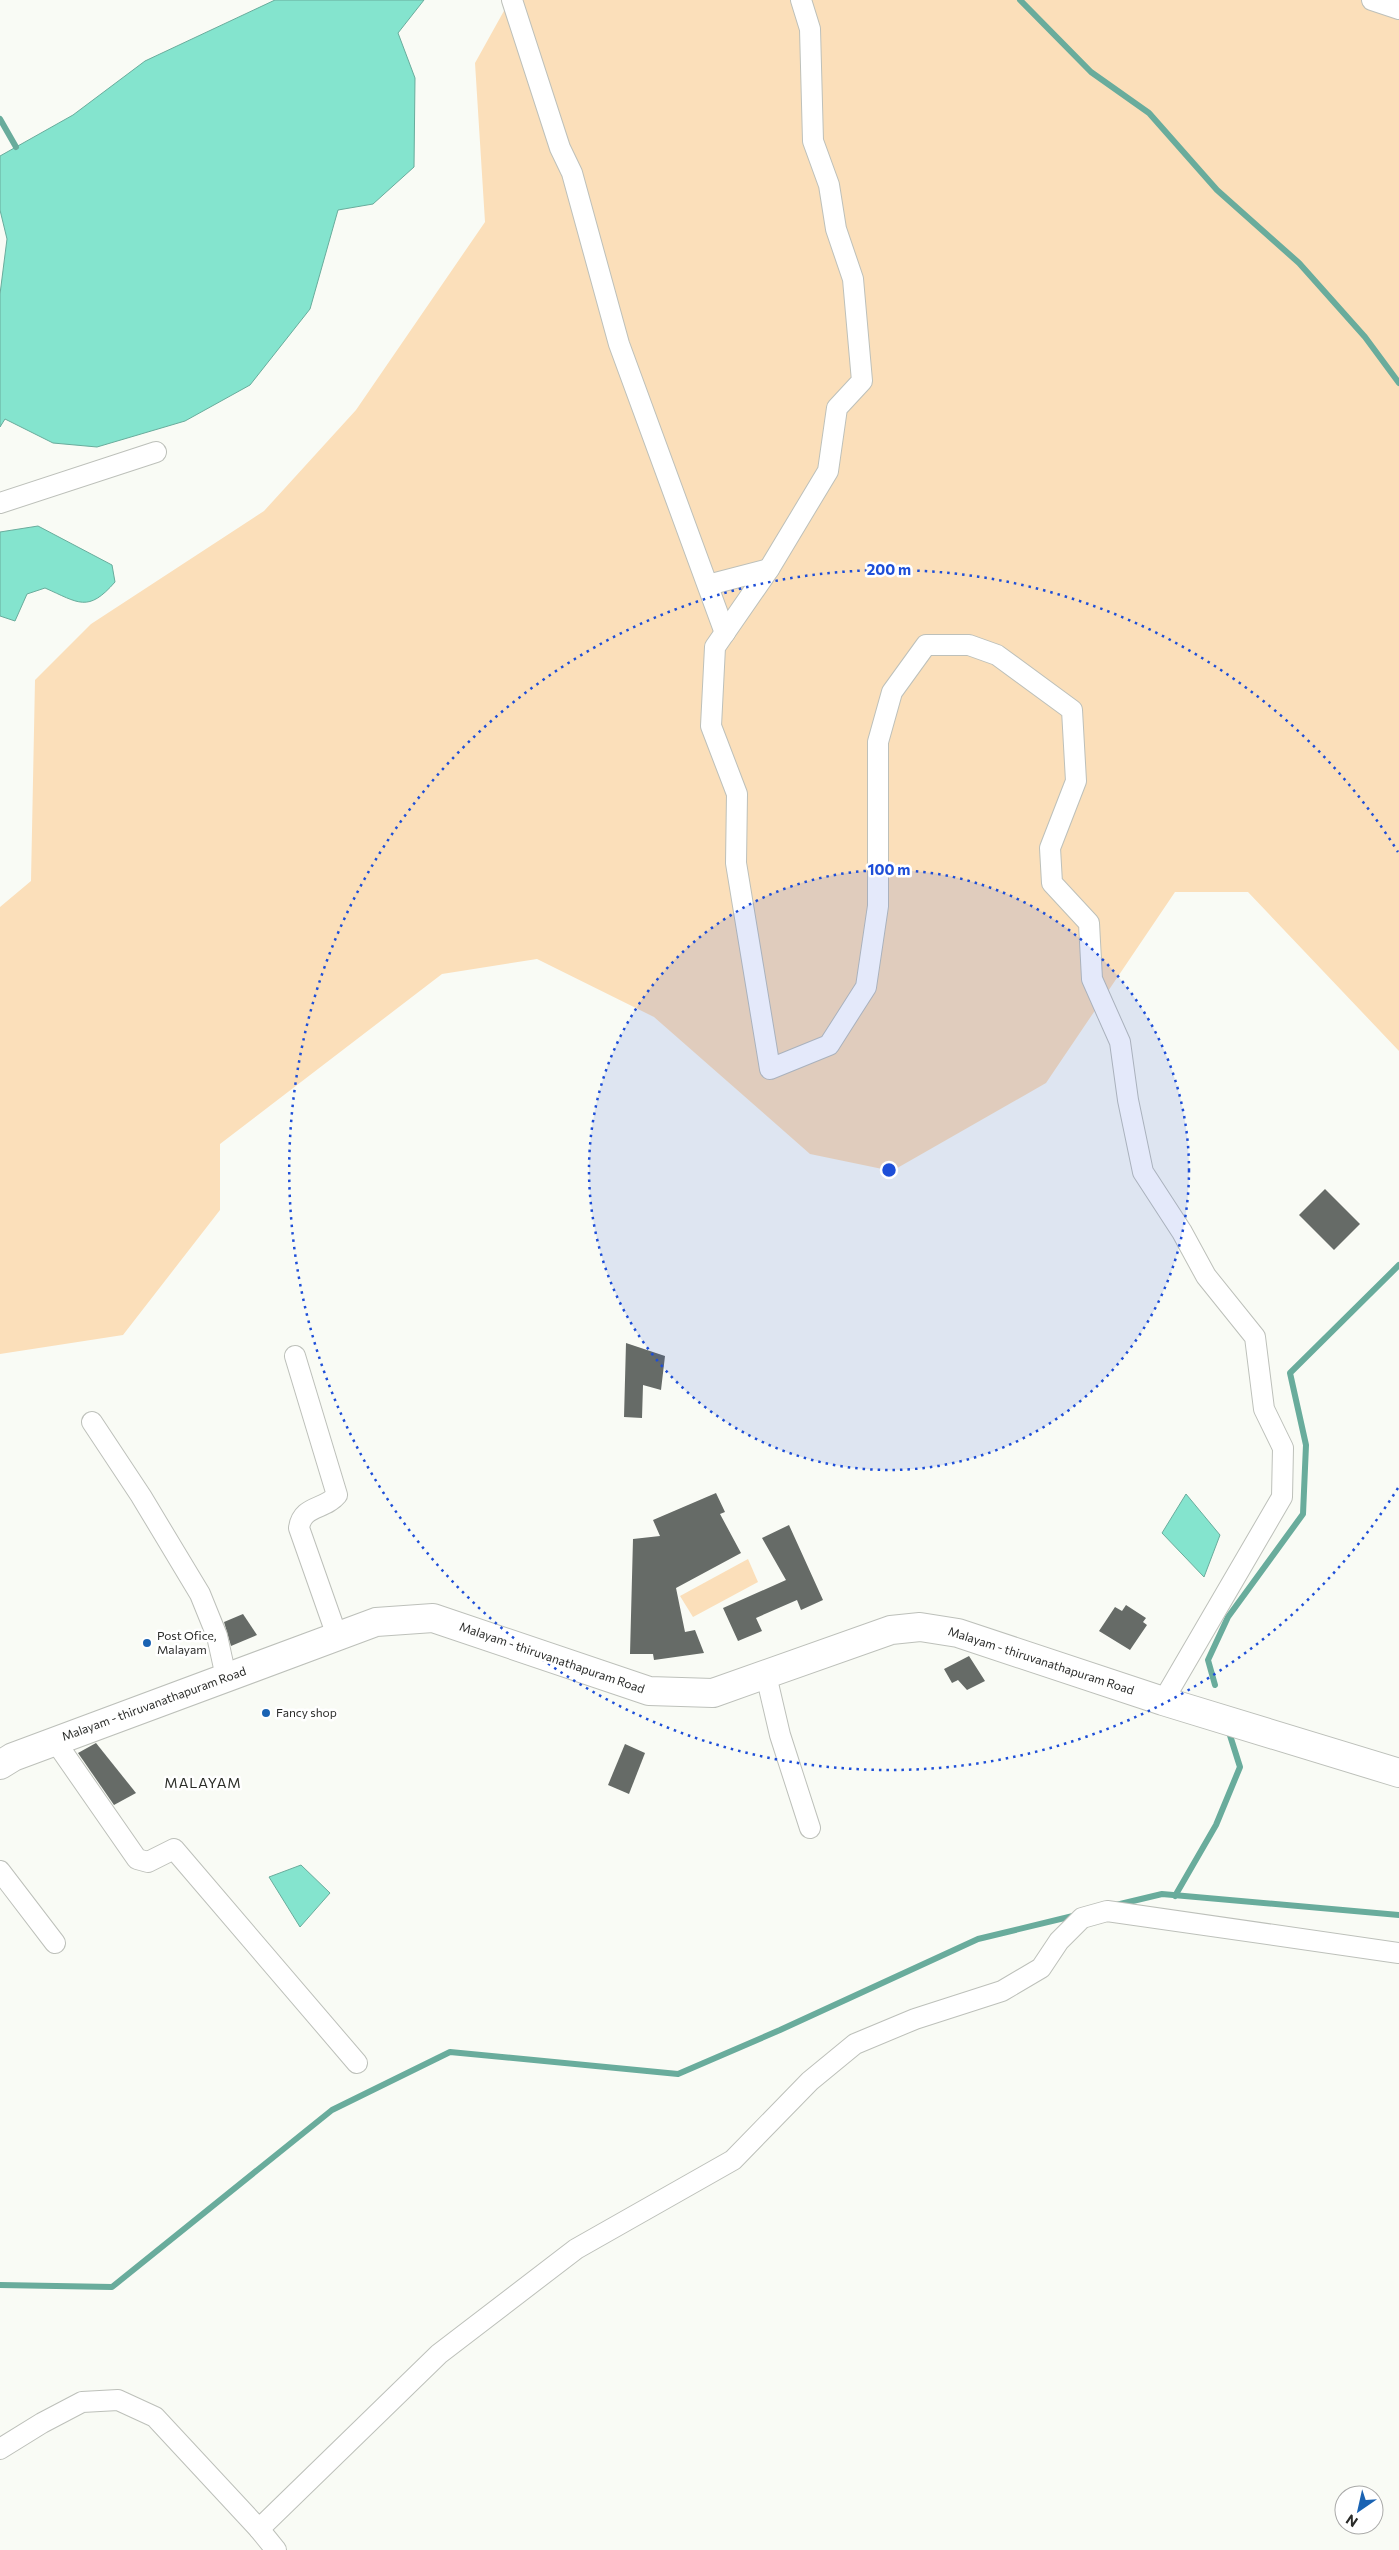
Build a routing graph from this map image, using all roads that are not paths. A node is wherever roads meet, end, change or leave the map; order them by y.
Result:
1 (512, 0) edge
2 (801, 0) edge
3 (1372, 0) edge
4 (1399, 9) edge
5 (156, 452) dead end
6 (0, 503) edge
7 (770, 569) junction
8 (708, 586) junction
9 (725, 633) junction
10 (295, 1356) dead end
11 (92, 1422) dead end
12 (337, 1636) junction
13 (766, 1675) junction
14 (226, 1677) junction
15 (1163, 1701) junction
16 (55, 1741) junction
17 (0, 1765) edge
18 (1399, 1774) edge
19 (810, 1828) dead end
20 (0, 1871) edge
21 (55, 1943) dead end
22 (1399, 1953) edge
23 (357, 2063) dead end
24 (0, 2450) edge
25 (259, 2529) junction
26 (276, 2550) edge

1 - 8 street
2 - 7 street
3 - 4 street
5 - 6 street
7 - 8 street
7 - 9 street
8 - 9 street
9 - 15 street
10 - 12 street
11 - 14 street
12 - 13 main road, Malayam - thiruvanathapuram Road
12 - 14 main road, Malayam - thiruvanathapuram Road
13 - 15 main road, Malayam - thiruvanathapuram Road
13 - 19 street
14 - 16 main road, Malayam - thiruvanathapuram Road
15 - 18 main road, Malayam - thiruvanathapuram Road
16 - 17 main road, Malayam - thiruvanathapuram Road
16 - 23 street
20 - 21 street
22 - 25 street
24 - 25 street
25 - 26 street

